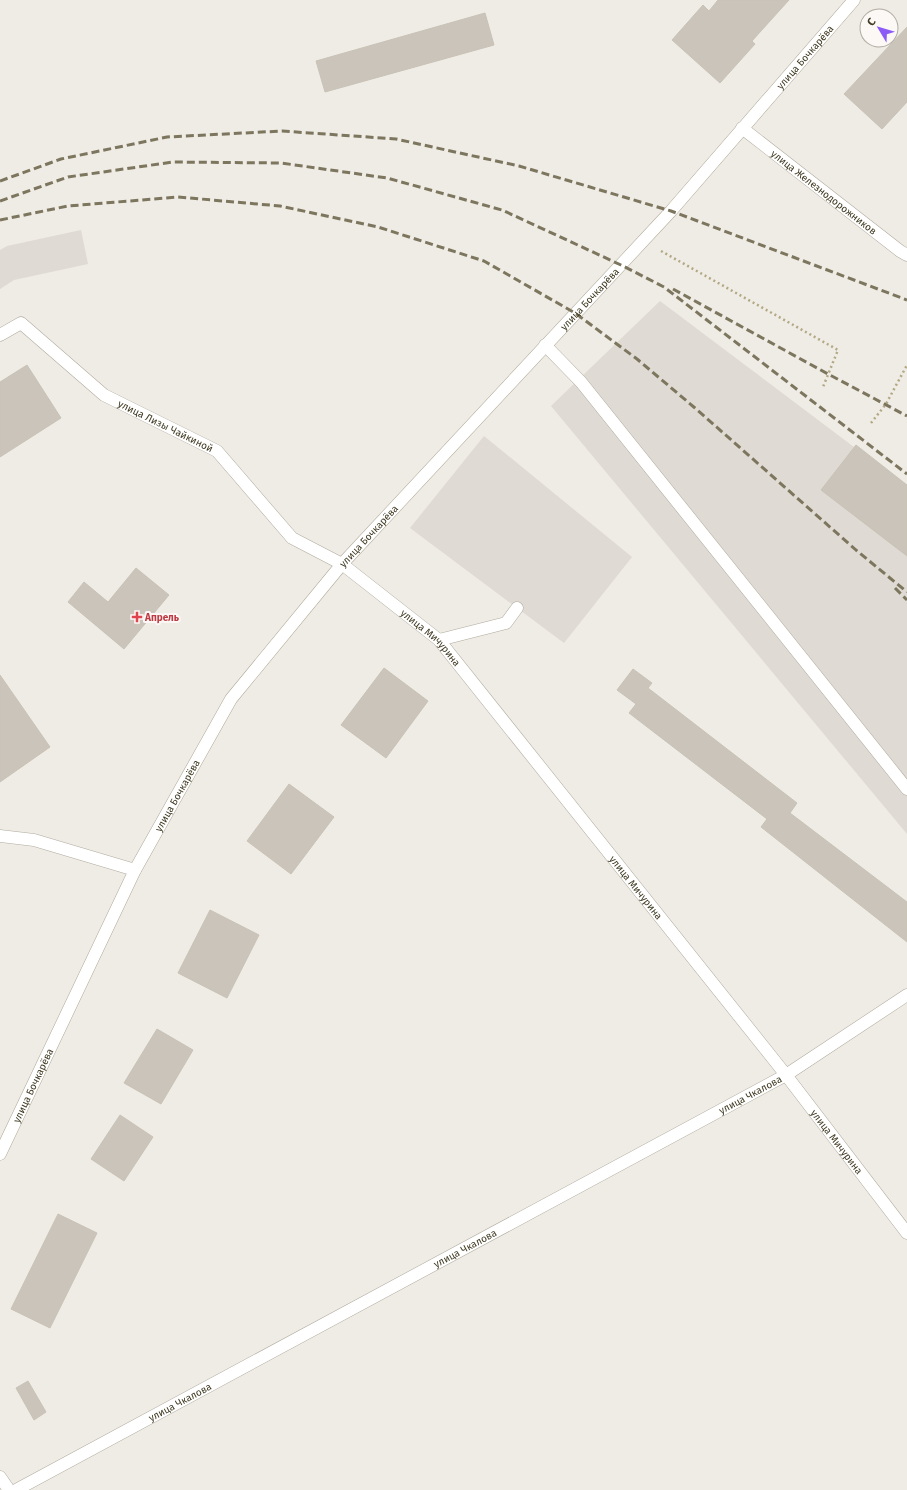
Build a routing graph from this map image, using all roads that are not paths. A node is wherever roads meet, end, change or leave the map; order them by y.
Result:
1 (854, 0) edge
2 (742, 128) junction
3 (907, 255) edge
4 (0, 335) edge
5 (545, 345) junction
6 (342, 564) junction
7 (517, 608) dead end
8 (439, 640) junction
9 (907, 789) edge
10 (0, 836) edge
11 (135, 870) junction
12 (907, 995) edge
13 (786, 1075) junction
14 (0, 1154) edge
15 (907, 1233) edge
16 (0, 1477) edge
17 (9, 1490) edge
18 (16, 1490) edge

1 - 2 street, улица Бочкарёва
2 - 3 street, улица Железнодорожников
2 - 5 street, улица Бочкарёва
4 - 6 street, улица Лизы Чайкиной
5 - 6 street, улица Бочкарёва
5 - 9 street
6 - 8 street, улица Мичурина
6 - 11 street, улица Бочкарёва
7 - 8 street
8 - 13 street, улица Мичурина
10 - 11 street
11 - 14 street, улица Бочкарёва
12 - 13 street, улица Чкалова
13 - 15 street, улица Мичурина
13 - 18 street, улица Чкалова
16 - 17 street

